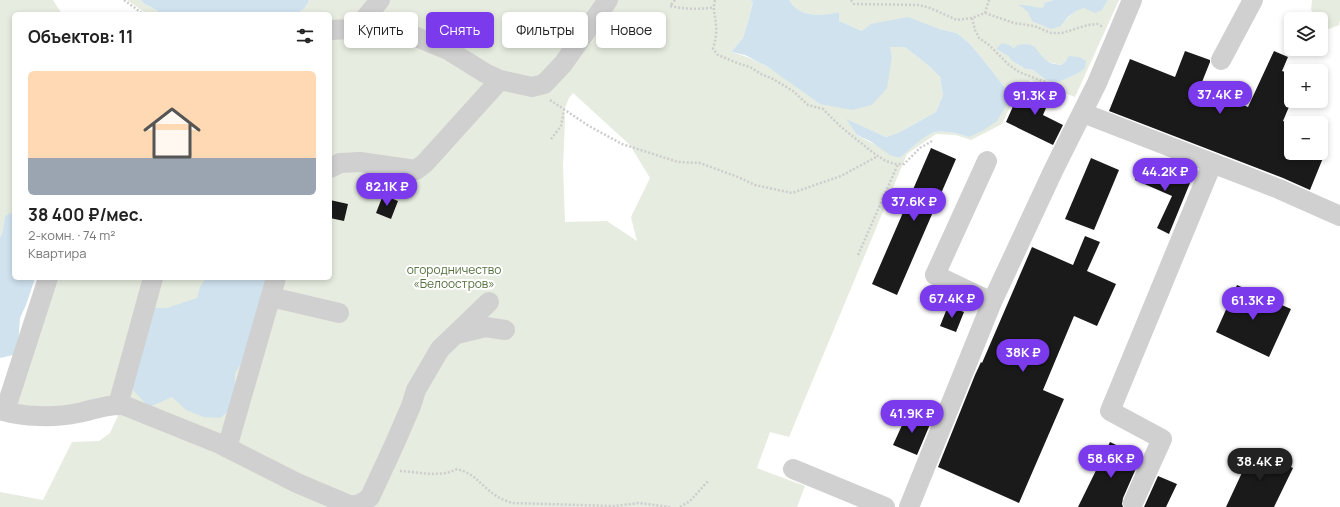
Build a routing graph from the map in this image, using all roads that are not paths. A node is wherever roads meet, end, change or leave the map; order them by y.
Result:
1 (380, 0) edge
2 (608, 0) edge
3 (1132, 0) edge
4 (1253, 0) edge
5 (370, 12) edge
6 (344, 29) edge
7 (332, 30) edge
8 (418, 38) edge
9 (1221, 60) dead end
10 (500, 80) junction
11 (1083, 113) junction
12 (986, 161) dead end
13 (1212, 164) junction
14 (332, 167) edge
15 (1340, 216) edge
16 (47, 280) edge
17 (152, 280) edge
18 (274, 287) edge
19 (489, 302) dead end
20 (992, 302) junction
21 (339, 313) dead end
22 (505, 330) dead end
23 (453, 335) junction
24 (118, 404) junction
25 (2, 411) edge
26 (227, 448) junction
27 (793, 468) dead end
28 (1133, 503) dead end
29 (885, 507) edge
30 (909, 507) edge

1 - 5 street
2 - 10 street
3 - 11 street
4 - 9 street
6 - 7 street
8 - 10 street
10 - 14 street
11 - 13 street
11 - 20 street
12 - 20 street
13 - 15 street
13 - 28 street
16 - 25 street
17 - 24 street
18 - 21 street
18 - 26 street
19 - 23 street
20 - 30 street
22 - 23 street
23 - 26 street
24 - 25 street
24 - 26 street
27 - 29 street

